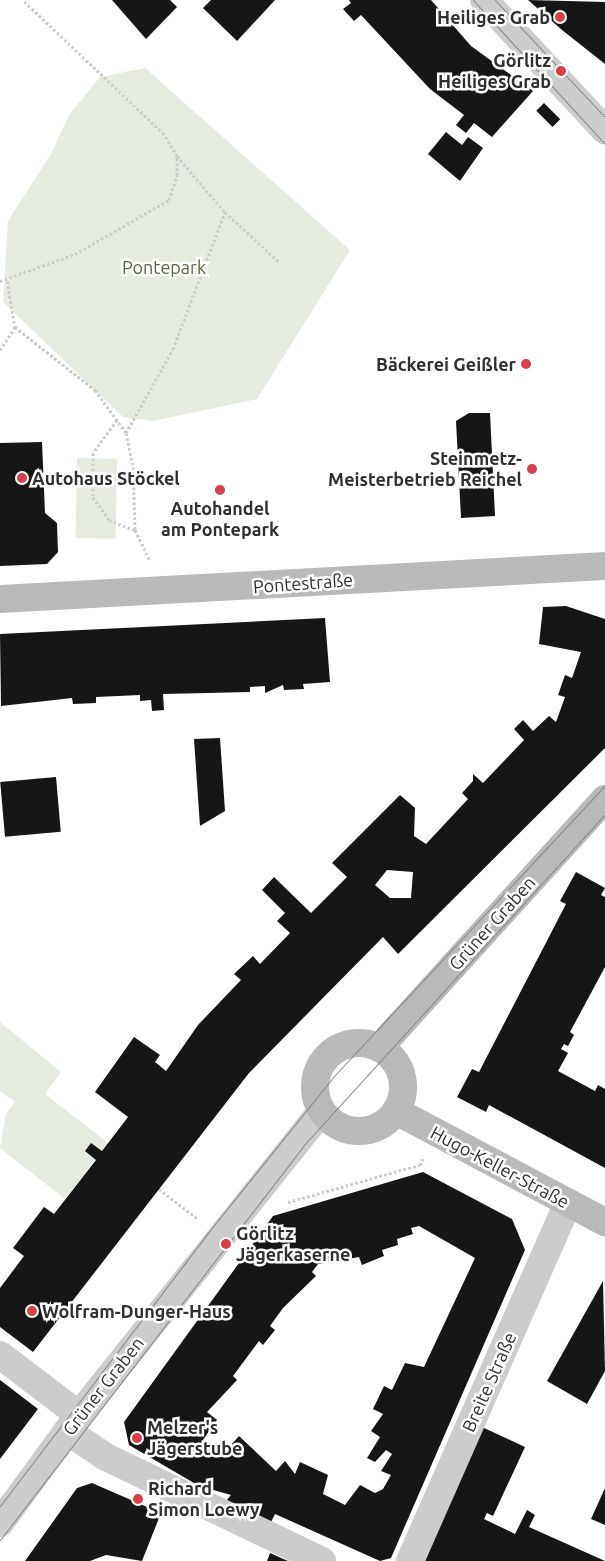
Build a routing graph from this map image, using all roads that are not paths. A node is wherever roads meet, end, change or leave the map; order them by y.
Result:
1 (484, 0) edge
2 (605, 130) edge
3 (605, 566) edge
4 (0, 598) edge
5 (605, 799) edge
6 (379, 1048) junction
7 (322, 1111) junction
8 (396, 1111) junction
9 (568, 1203) junction
10 (605, 1222) edge
11 (0, 1355) edge
12 (73, 1423) junction
13 (0, 1523) edge
14 (322, 1561) edge
15 (410, 1561) edge

1 - 2 street
3 - 4 street, Pontestraße
5 - 6 street, Grüner Graben
6 - 7 street
6 - 8 street
7 - 8 street
7 - 12 street, Grüner Graben
8 - 9 street, Hugo-Keller-Straße
9 - 10 street, Hugo-Keller-Straße
9 - 15 street, Breite Straße
11 - 12 street
12 - 13 street, Grüner Graben
12 - 14 street

